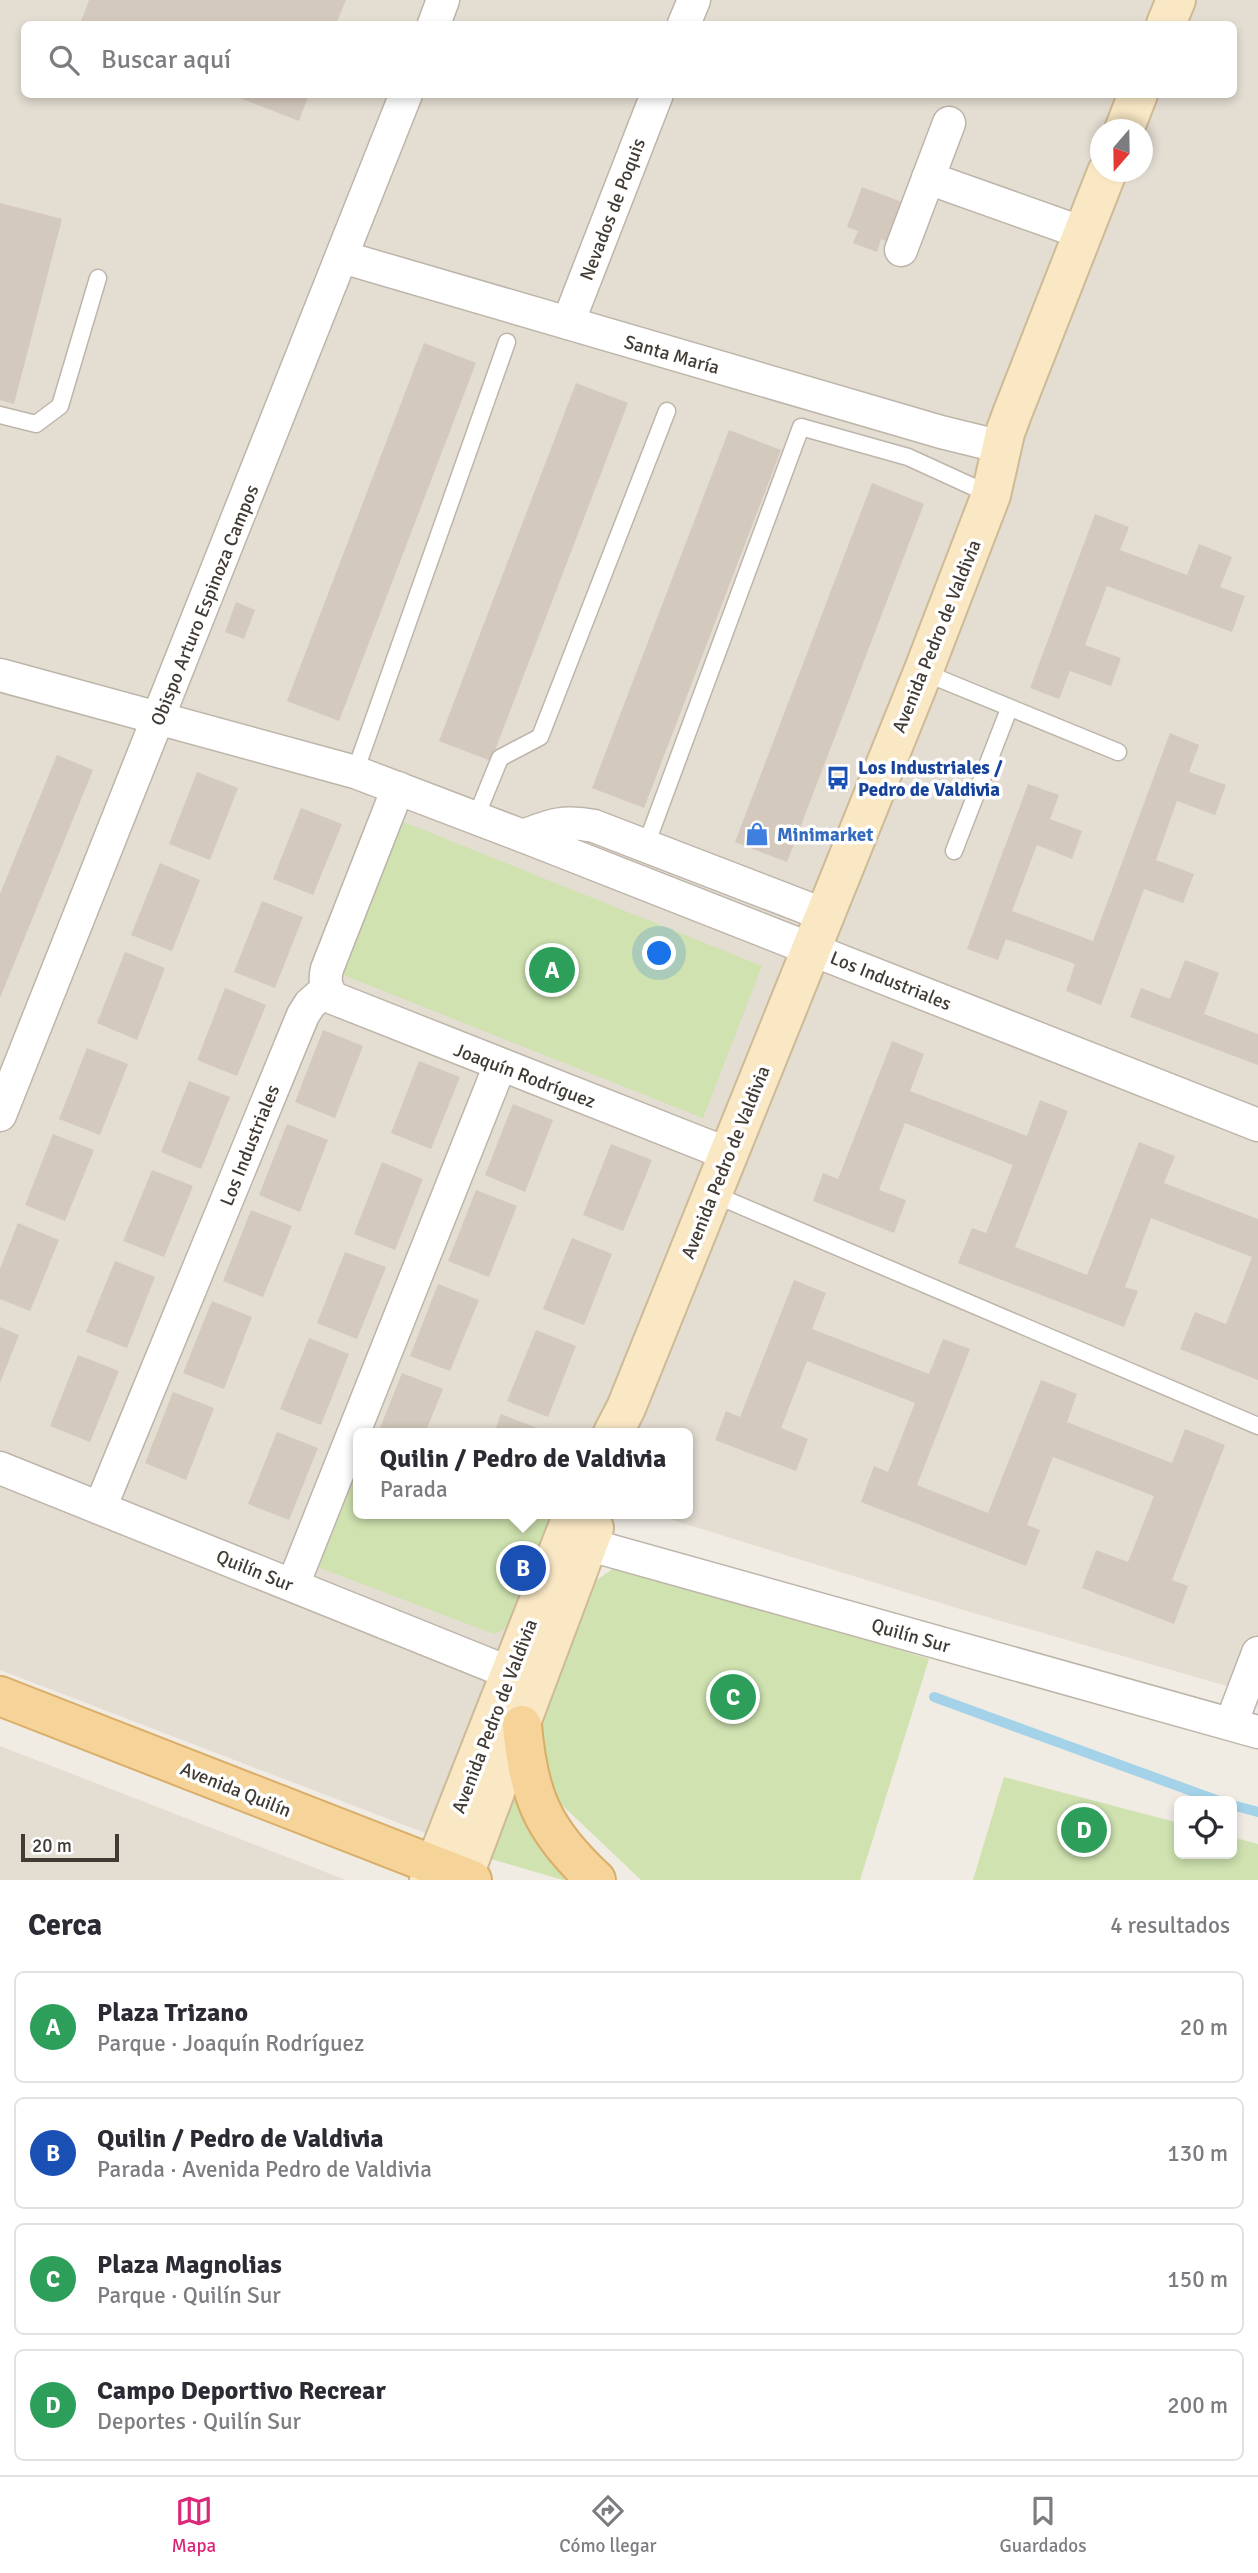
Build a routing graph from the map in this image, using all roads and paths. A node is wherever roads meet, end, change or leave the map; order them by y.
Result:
1 (443, 0) edge
2 (694, 0) edge
3 (1176, 0) edge
4 (435, 21) edge
5 (685, 21) edge
6 (1167, 21) edge
7 (404, 98) edge
8 (655, 98) edge
9 (1136, 98) edge
10 (1128, 119) edge
11 (949, 123) dead end
12 (928, 178) junction
13 (1103, 182) edge
14 (1083, 233) junction
15 (901, 250) dead end
16 (342, 257) junction
17 (98, 278) dead end
18 (568, 323) junction
19 (507, 342) dead end
20 (667, 411) dead end
21 (0, 415) edge
22 (1002, 447) junction
23 (992, 495) junction
24 (923, 672) junction
25 (0, 675) edge
26 (1009, 709) junction
27 (159, 717) junction
28 (1118, 752) dead end
29 (355, 772) junction
30 (398, 788) junction
31 (476, 817) junction
32 (523, 836) junction
33 (646, 845) junction
34 (954, 851) dead end
35 (818, 932) junction
36 (327, 989) junction
37 (500, 1065) junction
38 (0, 1115) edge
39 (1258, 1125) edge
40 (728, 1154) junction
41 (712, 1194) junction
42 (620, 1425) edge
43 (1258, 1426) edge
44 (355, 1428) edge
45 (353, 1434) edge
46 (0, 1468) edge
47 (100, 1508) junction
48 (581, 1528) edge
49 (293, 1585) junction
50 (1258, 1653) edge
51 (510, 1673) junction
52 (0, 1696) edge
53 (522, 1725) junction
54 (1244, 1728) edge
55 (452, 1877) edge
56 (596, 1880) edge

1 - 4 street
2 - 5 street
3 - 6 main road
7 - 16 street, Obispo Arturo Espinoza Campos
8 - 18 street, Nevados de Poquis
9 - 10 main road
11 - 12 street
12 - 14 street
12 - 15 street
13 - 14 main road, Avenida Pedro de Valdivia
14 - 22 main road, Avenida Pedro de Valdivia
16 - 18 street, Santa María
16 - 27 street, Obispo Arturo Espinoza Campos
17 - 21 lane
18 - 22 street, Santa María
19 - 29 lane
20 - 31 lane
22 - 23 main road, Avenida Pedro de Valdivia
23 - 24 main road, Avenida Pedro de Valdivia
23 - 33 lane
24 - 26 lane
24 - 35 main road, Avenida Pedro de Valdivia
25 - 27 street, Los Industriales
26 - 28 lane
26 - 34 lane
27 - 29 street, Los Industriales
27 - 38 street, Obispo Arturo Espinoza Campos
29 - 30 street, Los Industriales
30 - 31 street, Los Industriales
30 - 36 street
31 - 32 street, Los Industriales
32 - 33 street, Los Industriales
32 - 35 street, Los Industriales
33 - 35 street, Los Industriales
35 - 39 street, Los Industriales
35 - 40 main road, Avenida Pedro de Valdivia
36 - 37 street, Joaquín Rodríguez
36 - 47 street, Los Industriales
37 - 40 street, Joaquín Rodríguez
37 - 44 street
40 - 41 main road, Avenida Pedro de Valdivia
41 - 42 main road, Avenida Pedro de Valdivia
41 - 43 lane
45 - 49 street
46 - 47 street, Quilín Sur
47 - 49 street, Quilín Sur
48 - 51 main road, Avenida Pedro de Valdivia
48 - 53 main road, Avenida Pedro de Valdivia
48 - 54 street, Quilín Sur
49 - 51 street, Quilín Sur
50 - 54 street
51 - 55 main road, Avenida Pedro de Valdivia
52 - 55 main road, Avenida Quilín
53 - 55 main road, Avenida Pedro de Valdivia
53 - 56 main road

